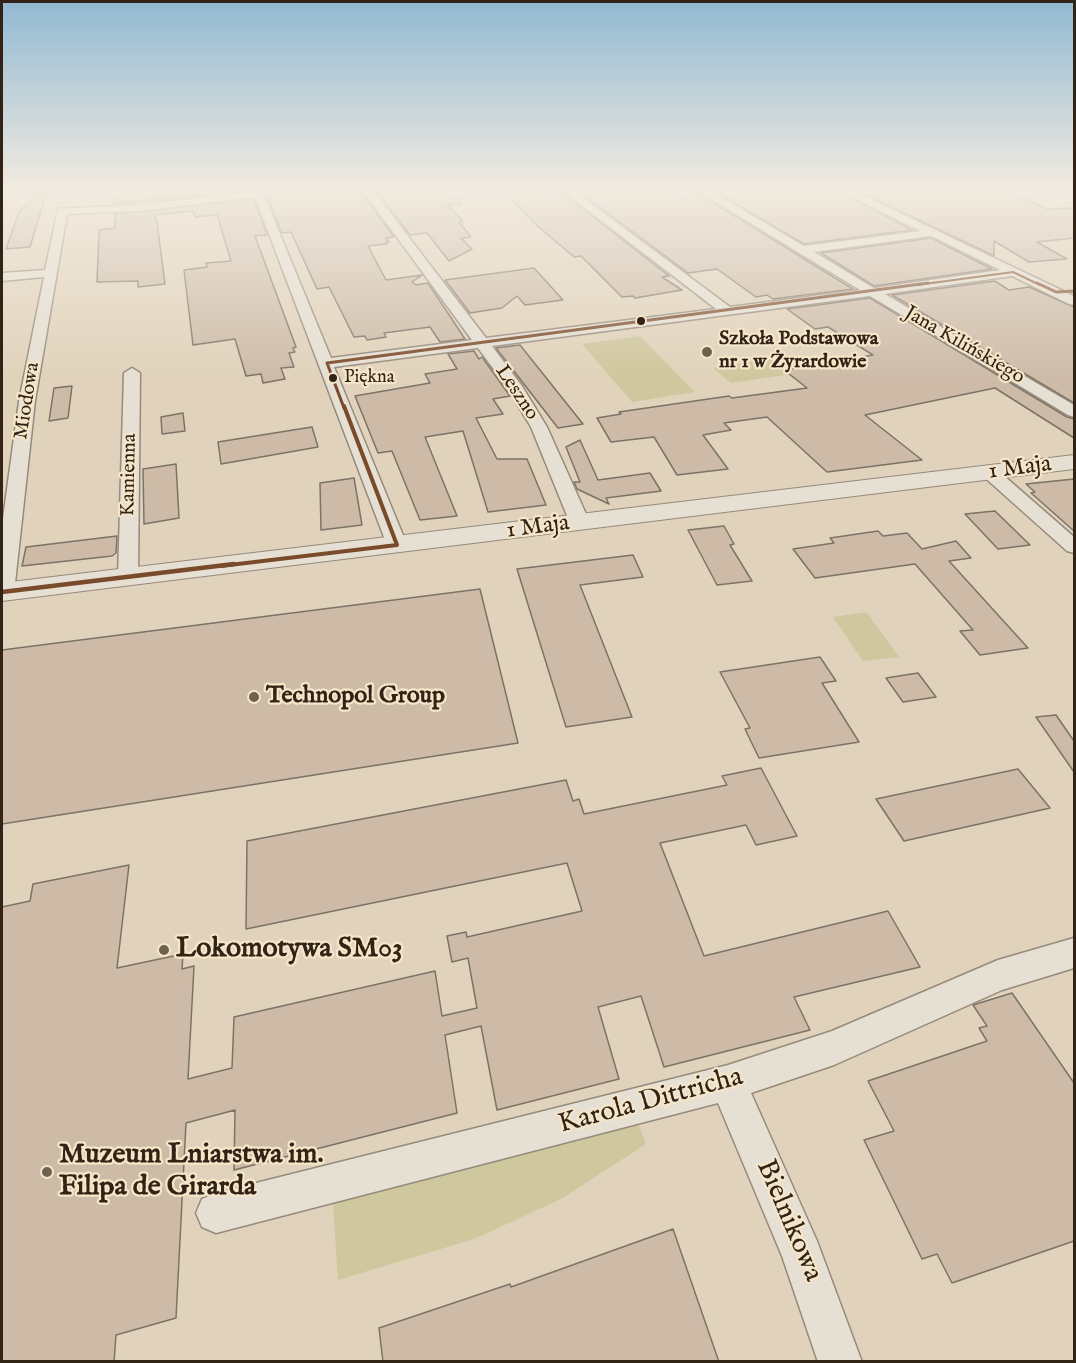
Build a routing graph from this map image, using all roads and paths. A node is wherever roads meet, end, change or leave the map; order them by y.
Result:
1 (55, 252) edge
2 (282, 252) edge
3 (413, 252) edge
4 (648, 252) edge
5 (806, 252) edge
6 (971, 252) edge
7 (1013, 272) junction
8 (51, 273) junction
9 (2, 277) edge
10 (1074, 291) edge
11 (871, 292) junction
12 (1056, 292) junction
13 (1074, 301) edge
14 (728, 312) junction
15 (480, 342) junction
16 (327, 363) junction
17 (132, 374) dead end
18 (1074, 412) edge
19 (1074, 462) edge
20 (990, 472) junction
21 (580, 523) junction
22 (397, 544) junction
23 (1074, 547) edge
24 (128, 577) junction
25 (2, 592) edge
26 (1074, 953) edge
27 (728, 1083) junction
28 (216, 1214) dead end
29 (840, 1362) edge

1 - 8 street, Miodowa
2 - 16 street
3 - 15 street, Leszno
4 - 14 street
5 - 11 street, Jana Kilińskiego
6 - 7 street
7 - 11 street
7 - 12 street
8 - 9 street
8 - 25 street, Miodowa
10 - 12 street
11 - 14 street
11 - 18 street, Jana Kilińskiego
12 - 13 street
14 - 15 street
15 - 16 street
15 - 21 street, Leszno
16 - 22 street
17 - 24 street, Kamienna
19 - 20 street, 1 Maja
20 - 21 street, 1 Maja
20 - 23 street
21 - 22 street, 1 Maja
22 - 24 street, 1 Maja
24 - 25 street, 1 Maja
26 - 27 street, Karola Dittricha
27 - 28 street, Karola Dittricha
27 - 29 street, Bielnikowa

